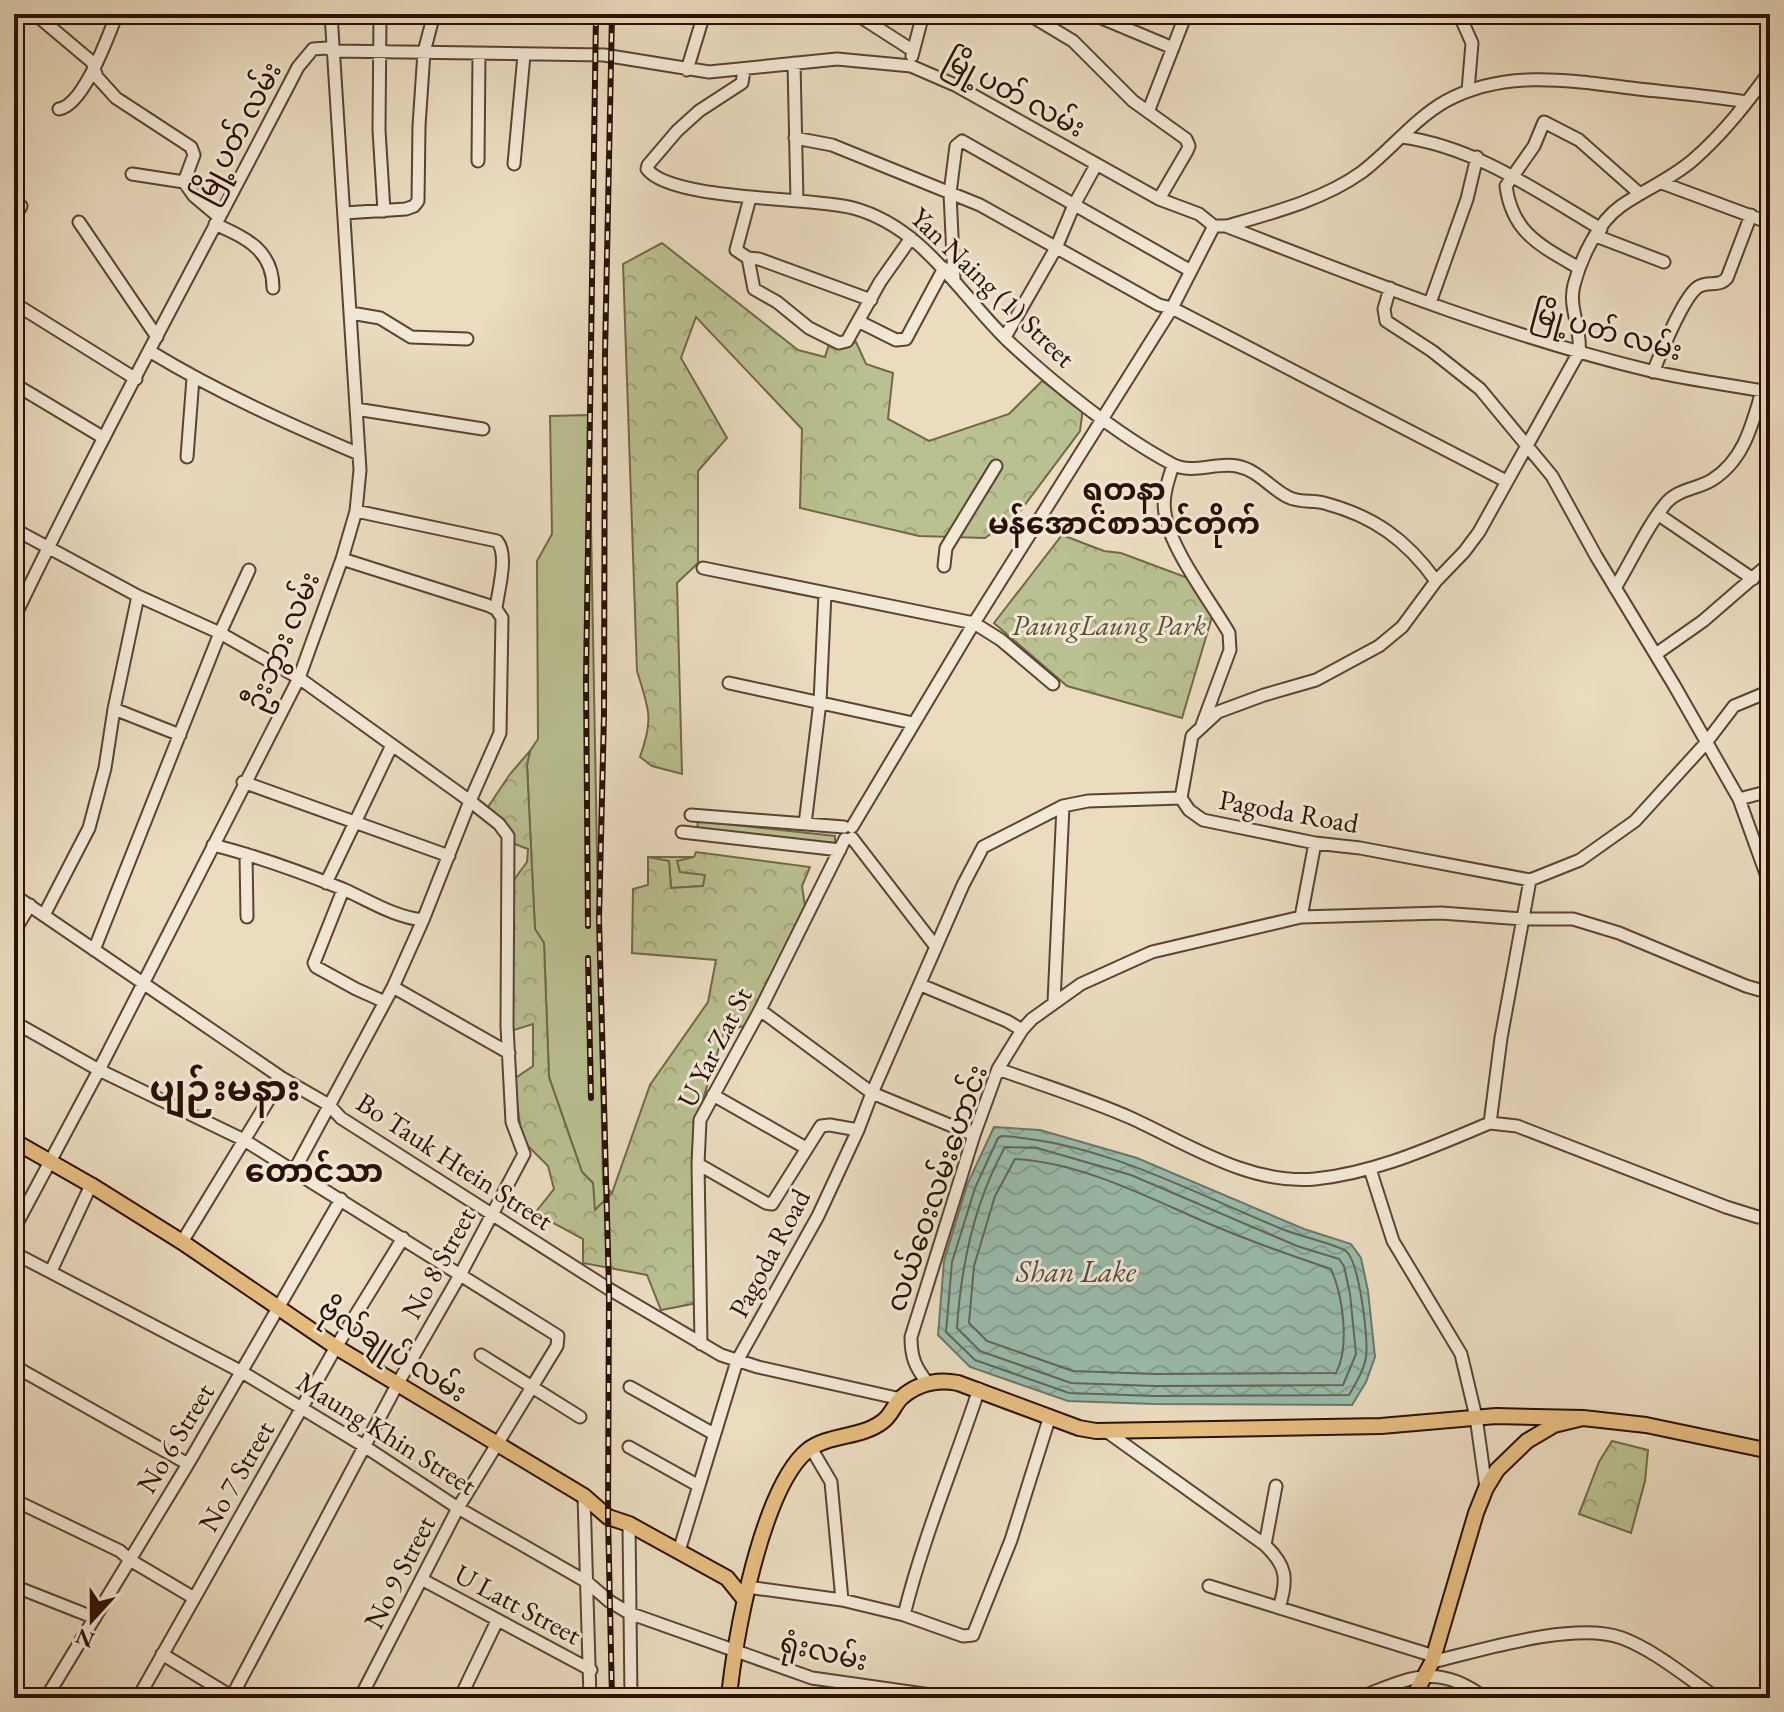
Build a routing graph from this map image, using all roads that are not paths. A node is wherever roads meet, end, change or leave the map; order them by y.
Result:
1 (35, 14) edge
2 (117, 14) edge
3 (331, 14) edge
4 (380, 14) edge
5 (434, 14) edge
6 (704, 14) edge
7 (856, 14) edge
8 (923, 14) edge
9 (1028, 14) edge
10 (1092, 14) edge
11 (1186, 14) edge
12 (1459, 14) edge
13 (1173, 48) junction
14 (912, 50) junction
15 (333, 51) junction
16 (381, 51) junction
17 (424, 52) junction
18 (479, 54) junction
19 (524, 55) junction
20 (794, 63) junction
21 (911, 66) junction
22 (95, 69) junction
23 (687, 70) junction
24 (744, 70) junction
25 (1770, 71) edge
26 (1468, 91) junction
27 (1747, 102) junction
28 (59, 109) dead end
29 (1148, 112) junction
30 (1402, 137) junction
31 (795, 138) junction
32 (1477, 157) junction
33 (478, 161) dead end
34 (514, 164) dead end
35 (1096, 165) junction
36 (132, 174) dead end
37 (1511, 176) junction
38 (184, 182) junction
39 (1662, 183) junction
40 (950, 193) junction
41 (1640, 194) junction
42 (750, 198) junction
43 (1159, 199) junction
44 (797, 201) junction
45 (1074, 205) junction
46 (21, 206) dead end
47 (384, 211) junction
48 (344, 213) junction
49 (1751, 215) junction
50 (14, 219) edge
51 (217, 220) junction
52 (79, 222) dead end
53 (1770, 223) edge
54 (1220, 226) junction
55 (1599, 232) junction
56 (911, 238) junction
57 (1056, 248) junction
58 (748, 258) junction
59 (1664, 262) dead end
60 (944, 268) junction
61 (1579, 268) junction
62 (1191, 271) junction
63 (954, 279) junction
64 (273, 288) dead end
65 (1390, 288) junction
66 (871, 300) junction
67 (14, 303) edge
68 (1430, 303) junction
69 (1172, 308) junction
70 (351, 313) junction
71 (858, 321) junction
72 (157, 337) junction
73 (1005, 337) junction
74 (467, 339) dead end
75 (151, 352) junction
76 (1579, 352) junction
77 (1653, 372) junction
78 (193, 378) junction
79 (136, 379) junction
80 (14, 384) edge
81 (1766, 391) edge
82 (356, 409) junction
83 (1103, 418) junction
84 (483, 429) dead end
85 (104, 438) junction
86 (1528, 447) junction
87 (359, 454) junction
88 (187, 457) dead end
89 (1173, 465) junction
90 (996, 466) dead end
91 (1506, 481) junction
92 (356, 511) junction
93 (1659, 515) junction
94 (14, 529) edge
95 (48, 548) junction
96 (342, 559) junction
97 (1770, 563) edge
98 (944, 566) dead end
99 (703, 568) dead end
100 (249, 570) dead end
101 (1753, 579) junction
102 (1436, 581) junction
103 (1615, 588) junction
104 (825, 593) junction
105 (138, 596) junction
106 (496, 609) junction
107 (14, 618) edge
108 (974, 623) junction
109 (220, 633) junction
110 (1656, 654) junction
111 (299, 678) junction
112 (729, 683) dead end
113 (1053, 684) dead end
114 (1770, 691) edge
115 (820, 702) junction
116 (114, 709) junction
117 (913, 723) junction
118 (1202, 726) junction
119 (180, 735) junction
120 (1705, 744) junction
121 (392, 745) junction
122 (243, 782) junction
123 (1770, 791) edge
124 (1181, 798) junction
125 (1739, 799) junction
126 (470, 801) junction
127 (1063, 806) junction
128 (691, 815) dead end
129 (353, 824) junction
130 (805, 824) junction
131 (682, 832) dead end
132 (847, 836) junction
133 (1315, 843) junction
134 (213, 845) junction
135 (246, 854) junction
136 (449, 856) junction
137 (1530, 880) junction
138 (326, 883) junction
139 (1770, 886) edge
140 (343, 890) junction
141 (14, 895) edge
142 (30, 905) junction
143 (44, 915) junction
144 (247, 917) dead end
145 (1301, 917) junction
146 (1523, 919) junction
147 (423, 920) junction
148 (14, 932) edge
149 (936, 947) junction
150 (94, 950) junction
151 (143, 984) junction
152 (921, 985) junction
153 (393, 987) junction
154 (1770, 993) edge
155 (385, 1002) junction
156 (1054, 1002) junction
157 (760, 1010) junction
158 (14, 1022) edge
159 (1022, 1030) junction
160 (509, 1053) junction
161 (998, 1069) junction
162 (99, 1070) junction
163 (282, 1078) junction
164 (872, 1093) junction
165 (713, 1095) junction
166 (329, 1105) junction
167 (1490, 1123) junction
168 (858, 1130) junction
169 (974, 1135) junction
170 (244, 1140) junction
171 (14, 1141) edge
172 (806, 1148) junction
173 (49, 1161) junction
174 (698, 1164) junction
175 (1370, 1169) junction
176 (294, 1171) junction
177 (91, 1185) junction
178 (341, 1199) junction
179 (492, 1215) junction
180 (1770, 1217) edge
181 (14, 1229) edge
182 (403, 1238) junction
183 (182, 1242) junction
184 (14, 1253) edge
185 (51, 1271) junction
186 (460, 1275) junction
187 (278, 1309) junction
188 (701, 1344) junction
189 (336, 1347) junction
190 (481, 1355) dead end
191 (737, 1361) junction
192 (14, 1366) edge
193 (242, 1372) junction
194 (927, 1382) junction
195 (398, 1383) junction
196 (630, 1387) dead end
197 (532, 1388) junction
198 (979, 1389) junction
199 (901, 1399) junction
200 (303, 1408) junction
201 (1050, 1416) junction
202 (580, 1417) dead end
203 (1476, 1417) junction
204 (1583, 1418) junction
205 (1106, 1431) junction
206 (714, 1434) junction
207 (364, 1446) junction
208 (498, 1446) junction
209 (629, 1447) dead end
210 (811, 1448) junction
211 (1770, 1451) edge
212 (188, 1464) junction
213 (699, 1486) junction
214 (1276, 1486) dead end
215 (1486, 1488) junction
216 (584, 1496) junction
217 (14, 1500) edge
218 (458, 1508) junction
219 (629, 1524) junction
220 (1265, 1545) junction
221 (679, 1551) junction
222 (130, 1560) junction
223 (423, 1580) junction
224 (587, 1582) junction
225 (14, 1586) edge
226 (1209, 1586) dead end
227 (745, 1593) junction
228 (194, 1598) junction
229 (842, 1600) junction
230 (1279, 1608) junction
231 (629, 1613) junction
232 (904, 1615) junction
233 (95, 1618) junction
234 (497, 1621) junction
235 (733, 1651) junction
236 (162, 1654) junction
237 (1431, 1664) junction
238 (591, 1670) junction
239 (1367, 1697) edge
240 (46, 1698) edge
241 (138, 1698) edge
242 (232, 1698) edge
243 (360, 1698) edge
244 (460, 1698) edge
245 (590, 1698) edge
246 (631, 1698) edge
247 (729, 1698) edge
248 (952, 1698) edge
249 (1413, 1698) edge
250 (1485, 1698) edge
251 (1717, 1698) edge

1 - 22 street
2 - 22 street
3 - 15 street, ဦးဘွား လမ်း
4 - 16 street
5 - 17 street
6 - 23 street
7 - 14 street
8 - 14 street
9 - 29 street
10 - 13 street
11 - 13 street
12 - 26 street
13 - 29 street
14 - 21 street
15 - 16 street, မြို့ပတ် လမ်း
15 - 48 street, ဦးဘွား လမ်း
15 - 51 street, မြို့ပတ် လမ်း
16 - 17 street, မြို့ပတ် လမ်း
16 - 47 street
17 - 18 street, မြို့ပတ် လမ်း
17 - 47 street
18 - 19 street, မြို့ပတ် လမ်း
18 - 33 street
19 - 23 street, မြို့ပတ် လမ်း
19 - 34 street
20 - 21 street, မြို့ပတ် လမ်း
20 - 24 street, မြို့ပတ် လမ်း
20 - 31 street
21 - 35 street, မြို့ပတ် လမ်း
22 - 28 street
22 - 38 street
23 - 24 street, မြို့ပတ် လမ်း
24 - 42 street, Yan Naing (1) Street
25 - 27 street
26 - 27 street
26 - 30 street
27 - 39 street
29 - 43 street
30 - 32 street
30 - 54 street
31 - 40 street
31 - 44 street
32 - 37 street
32 - 68 street
35 - 43 street, မြို့ပတ် လမ်း
35 - 45 street
36 - 38 street
37 - 41 street
37 - 55 street
37 - 61 street
38 - 51 street
39 - 41 street
39 - 49 street
40 - 45 street
40 - 57 street
40 - 63 street
41 - 55 street
42 - 44 street, Yan Naing (1) Street
42 - 58 street
43 - 54 street, မြို့ပတ် လမ်း
44 - 56 street, Yan Naing (1) Street
45 - 57 street
45 - 62 street
46 - 50 street
47 - 48 street
48 - 70 street, ဦးဘွား လမ်း
49 - 53 street
49 - 77 street
51 - 64 street
51 - 72 street, မြို့ပတ် လမ်း
52 - 72 street
54 - 62 street, U Yar Zat St
54 - 65 street, မြို့ပတ် လမ်း
55 - 59 street
55 - 61 street
56 - 60 street, Yan Naing (1) Street
56 - 66 street
57 - 69 street
57 - 73 street
58 - 66 street
58 - 71 street
60 - 63 street, Yan Naing (1) Street
60 - 71 street
61 - 76 street
62 - 69 street, U Yar Zat St
63 - 73 street, Yan Naing (1) Street
65 - 68 street, မြို့ပတ် လမ်း
65 - 86 street
66 - 71 street
67 - 79 street
68 - 76 street, မြို့ပတ် လမ်း
69 - 83 street, U Yar Zat St
69 - 91 street
70 - 74 street
70 - 82 street, ဦးဘွား လမ်း
72 - 75 street, မြို့ပတ် လမ်း
73 - 83 street, Yan Naing (1) Street
75 - 78 street
75 - 79 street, မြို့ပတ် လမ်း
76 - 77 street, မြို့ပတ် လမ်း
76 - 86 street
77 - 81 street, မြို့ပတ် လမ်း
78 - 87 street
78 - 88 street
79 - 85 street, မြို့ပတ် လမ်း
80 - 85 street
81 - 93 street
82 - 84 street
82 - 87 street, ဦးဘွား လမ်း
83 - 89 street, Yan Naing (1) Street
83 - 108 street, U Yar Zat St
85 - 95 street, မြို့ပတ် လမ်း
86 - 91 street
86 - 103 street
87 - 92 street, ဦးဘွား လမ်း
89 - 102 street
89 - 118 street
90 - 98 street
91 - 102 street
92 - 96 street, ဦးဘွား လမ်း
92 - 106 street
93 - 101 street
93 - 103 street
94 - 95 street, No 8 Street
95 - 105 street, No 8 Street
95 - 107 street, မြို့ပတ် လမ်း
96 - 106 street
96 - 111 street, ဦးဘွား လမ်း
97 - 101 street
99 - 104 street
100 - 109 street
101 - 110 street
102 - 118 street
103 - 110 street
104 - 108 street
104 - 115 street
105 - 109 street, No 8 Street
105 - 116 street
106 - 126 street
108 - 113 street
108 - 117 street, U Yar Zat St
109 - 111 street, No 8 Street
109 - 119 street
110 - 120 street
111 - 121 street, No 8 Street
111 - 122 street, ဦးဘွား လမ်း
112 - 115 street
114 - 120 street
115 - 117 street
115 - 130 street
116 - 119 street
116 - 143 street
117 - 132 street, U Yar Zat St
118 - 124 street
119 - 150 street
120 - 125 street
120 - 137 street
121 - 126 street, No 8 Street
121 - 129 street
122 - 129 street
122 - 134 street, ဦးဘွား လမ်း
123 - 125 street
124 - 127 street, Pagoda Road
124 - 133 street, Pagoda Road
125 - 139 street
126 - 136 street
126 - 160 street, No 8 Street
127 - 149 street, Pagoda Road
127 - 156 street
128 - 130 street
129 - 136 street
129 - 138 street
130 - 132 street
131 - 132 street
132 - 149 street
132 - 157 street, U Yar Zat St
133 - 137 street, Pagoda Road
133 - 145 street
134 - 135 street
134 - 151 street, ဦးဘွား လမ်း
135 - 138 street
135 - 144 street
136 - 147 street
137 - 146 street
138 - 140 street
140 - 147 street
140 - 155 street
141 - 142 street, Bo Tauk Htein Street
142 - 143 street, Bo Tauk Htein Street
142 - 148 street
143 - 150 street, Bo Tauk Htein Street
145 - 146 street, လယ်ဝေးလမ်းဟောင်း
145 - 156 street, လယ်ဝေးလမ်းဟောင်း
146 - 154 street, လယ်ဝေးလမ်းဟောင်း
146 - 167 street
147 - 153 street
149 - 152 street, Pagoda Road
150 - 151 street, Bo Tauk Htein Street
151 - 162 street, ဦးဘွား လမ်း
151 - 163 street, Bo Tauk Htein Street
152 - 159 street
152 - 164 street, Pagoda Road
153 - 155 street
153 - 160 street
155 - 166 street
156 - 159 street, လယ်ဝေးလမ်းဟောင်း
157 - 164 street
157 - 165 street, U Yar Zat St
158 - 162 street
159 - 161 street, လယ်ဝေးလမ်းဟောင်း
160 - 179 street, No 8 Street
161 - 169 street, လယ်ဝေးလမ်းဟောင်း
161 - 175 street
162 - 170 street
162 - 173 street, ဦးဘွား လမ်း
163 - 166 street, Bo Tauk Htein Street
163 - 170 street
164 - 168 street, Pagoda Road
164 - 169 street
165 - 172 street
165 - 174 street, U Yar Zat St
166 - 176 street
166 - 179 street, Bo Tauk Htein Street
167 - 175 street
167 - 180 street
168 - 172 street
168 - 191 street, Pagoda Road
169 - 194 street, လယ်ဝေးလမ်းဟောင်း
170 - 176 street
170 - 183 street
171 - 173 main road, ဗိုလ်ချုပ် လမ်း
172 - 174 street
173 - 177 main road, ဗိုလ်ချုပ် လမ်း
173 - 181 street, ဦးဘွား လမ်း
174 - 188 street, U Yar Zat St
175 - 203 street
176 - 178 street
177 - 183 main road, ဗိုလ်ချုပ် လမ်း
177 - 185 street
178 - 182 street
178 - 187 street, No 6 Street
179 - 186 street, No 8 Street
179 - 188 street, Bo Tauk Htein Street
182 - 186 street
182 - 189 street, No 7 Street
183 - 187 main road, ဗိုလ်ချုပ် လမ်း
184 - 185 street, Maung Khin Street
185 - 193 street, Maung Khin Street
186 - 195 street, No 8 Street
186 - 197 street, No 9 Street
187 - 189 main road, ဗိုလ်ချုပ် လမ်း
187 - 193 street, No 6 Street
188 - 191 street, Bo Tauk Htein Street
189 - 195 main road, ဗိုလ်ချုပ် လမ်း
189 - 200 street, No 7 Street
190 - 197 street
191 - 199 street, Bo Tauk Htein Street
191 - 206 street, Pagoda Road
192 - 212 street
193 - 200 street, Maung Khin Street
193 - 212 street, No 6 Street
194 - 198 main road
194 - 199 main road
195 - 207 street, No 8 Street
195 - 208 main road, ဗိုလ်ချုပ် လမ်း
196 - 206 street
197 - 202 street
197 - 208 street, No 9 Street
198 - 201 main road
198 - 232 street
199 - 210 main road
200 - 207 street, Maung Khin Street
200 - 228 street, No 7 Street
201 - 205 main road
201 - 232 street
203 - 204 main road
203 - 205 main road
203 - 215 street
204 - 211 main road
204 - 215 main road
205 - 220 street
206 - 213 street, Pagoda Road
207 - 218 street, Maung Khin Street
207 - 242 street, No 8 Street
208 - 216 main road, ဗိုလ်ချုပ် လမ်း
208 - 218 street, No 9 Street
209 - 213 street
210 - 227 main road
210 - 229 street
212 - 222 street, No 6 Street
213 - 221 street, Pagoda Road
214 - 220 street
215 - 237 main road
216 - 219 main road, ဗိုလ်ချုပ် လမ်း
216 - 224 street
217 - 222 street
218 - 223 street, No 9 Street
218 - 224 street, Maung Khin Street
219 - 221 main road, ဗိုလ်ချုပ် လမ်း
219 - 231 street
220 - 230 street
221 - 227 main road, ဗိုလ်ချုပ် လမ်း
222 - 228 street
222 - 233 street, No 6 Street
223 - 234 street, U Latt Street
223 - 243 street, No 9 Street
224 - 231 street, Maung Khin Street
224 - 238 street
225 - 233 street
226 - 230 street
227 - 229 street
227 - 235 main road
228 - 236 street, No 7 Street
229 - 232 street
230 - 237 street
231 - 235 street, Maung Khin Street
231 - 246 street
233 - 240 street, No 6 Street
234 - 238 street, U Latt Street
234 - 244 street
235 - 247 main road
235 - 248 street, ရုံးလမ်း
236 - 241 street, No 7 Street
236 - 242 street
237 - 239 street
237 - 249 main road
237 - 250 street
237 - 251 street
238 - 245 street

